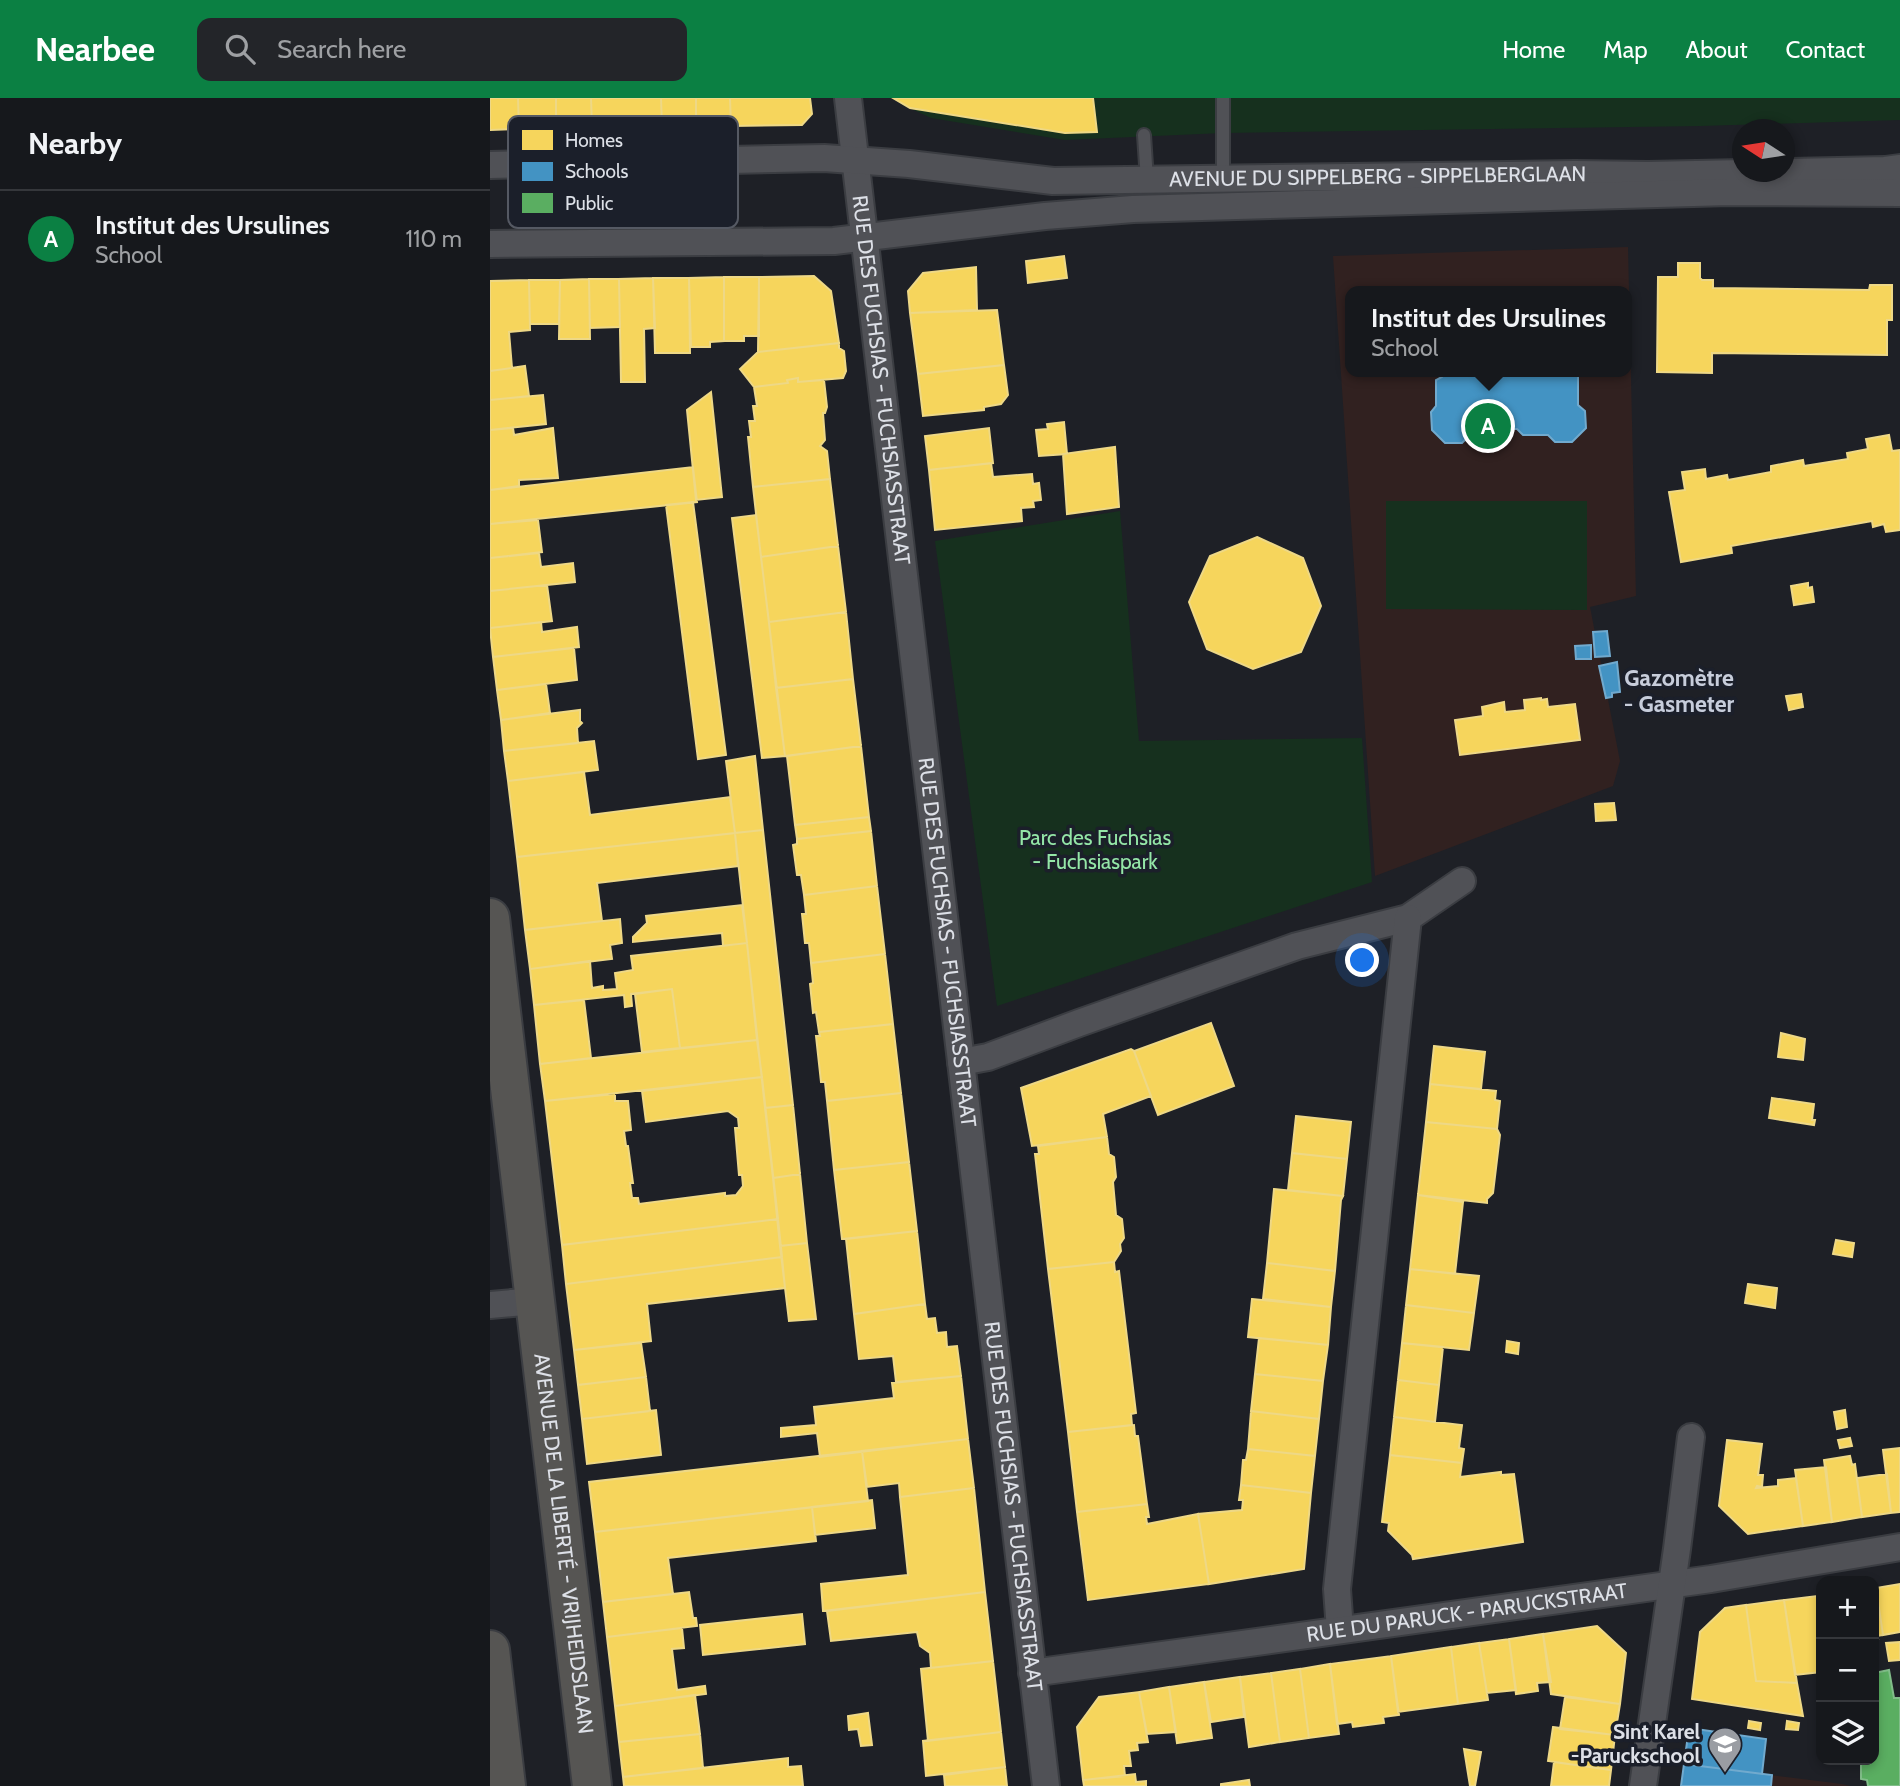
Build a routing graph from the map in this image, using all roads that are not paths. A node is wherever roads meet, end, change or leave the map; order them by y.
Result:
1 (848, 98) edge
2 (1223, 98) edge
3 (1144, 135) dead end
4 (738, 160) edge
5 (856, 160) junction
6 (490, 165) edge
7 (508, 165) edge
8 (1900, 168) edge
9 (1223, 179) junction
10 (1147, 180) junction
11 (1900, 193) edge
12 (865, 238) junction
13 (490, 244) edge
14 (1462, 881) dead end
15 (490, 918) edge
16 (1408, 918) junction
17 (961, 1062) junction
18 (535, 1301) junction
19 (490, 1305) edge
20 (1691, 1437) dead end
21 (1900, 1546) edge
22 (1671, 1584) junction
23 (1340, 1630) junction
24 (490, 1650) edge
25 (1032, 1673) junction
26 (506, 1786) edge
27 (592, 1786) edge
28 (1046, 1786) edge
29 (1643, 1786) edge

1 - 5 street, RUE DES FUCHSIAS - FUCHSIASSTRAAT
2 - 9 lane
3 - 10 lane
4 - 5 street, AVENUE DU SIPPELBERG - SIPPELBERGLAAN
5 - 10 street, AVENUE DU SIPPELBERG - SIPPELBERGLAAN
5 - 12 street, RUE DES FUCHSIAS - FUCHSIASSTRAAT
6 - 7 street, AVENUE DU SIPPELBERG - SIPPELBERGLAAN
8 - 9 street, AVENUE DU SIPPELBERG - SIPPELBERGLAAN
9 - 10 street, AVENUE DU SIPPELBERG - SIPPELBERGLAAN
11 - 12 street, AVENUE DU SIPPELBERG - SIPPELBERGLAAN
12 - 13 street, AVENUE DU SIPPELBERG - SIPPELBERGLAAN
12 - 17 street, RUE DES FUCHSIAS - FUCHSIASSTRAAT
14 - 16 street
15 - 18 main road, AVENUE DE LA LIBERTÉ - VRIJHEIDSLAAN
16 - 17 street
16 - 23 street
17 - 25 street, RUE DES FUCHSIAS - FUCHSIASSTRAAT
18 - 19 street
18 - 27 main road, AVENUE DE LA LIBERTÉ - VRIJHEIDSLAAN
20 - 22 street
21 - 22 street, RUE DU PARUCK - PARUCKSTRAAT
22 - 23 street, RUE DU PARUCK - PARUCKSTRAAT
22 - 29 street
23 - 25 street, RUE DU PARUCK - PARUCKSTRAAT
24 - 26 main road
25 - 28 street, RUE DES FUCHSIAS - FUCHSIASSTRAAT

